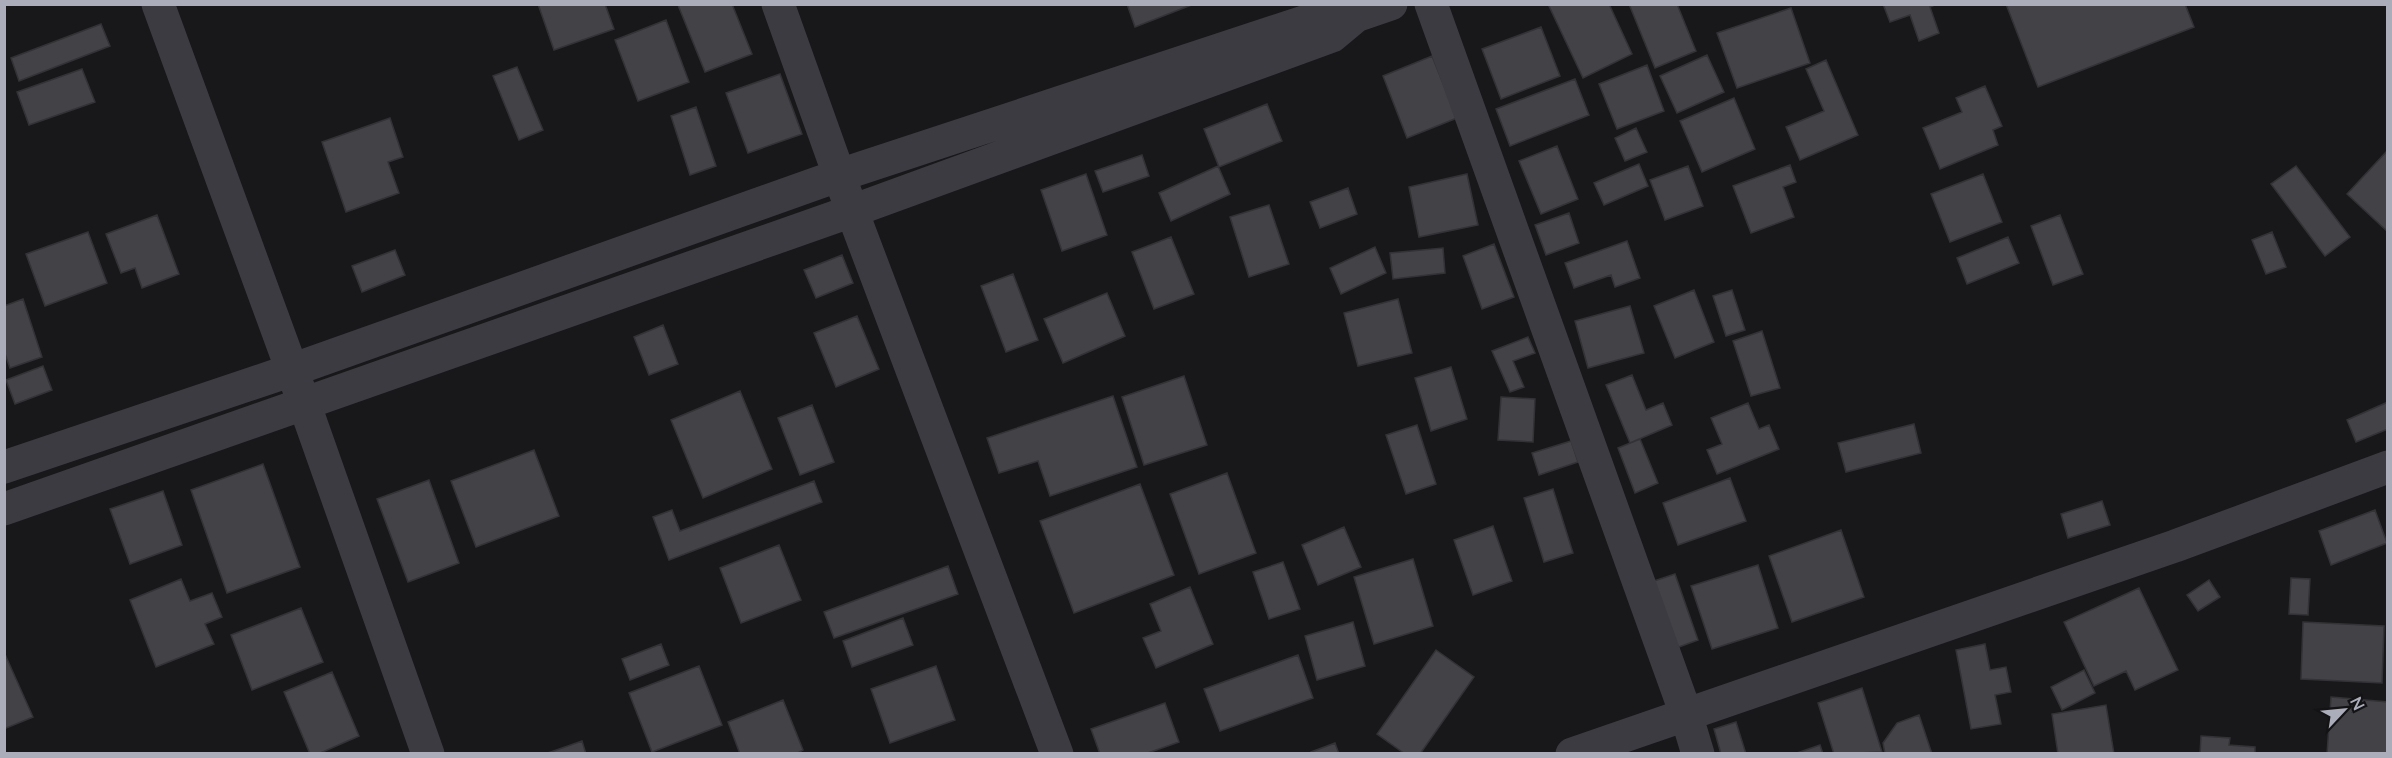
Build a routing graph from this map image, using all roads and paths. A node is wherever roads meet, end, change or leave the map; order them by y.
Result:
1 (158, 4) edge
2 (778, 4) edge
3 (1391, 4) edge
4 (1431, 4) edge
5 (1356, 16) junction
6 (840, 175) junction
7 (852, 211) junction
8 (292, 370) junction
9 (304, 403) junction
10 (2388, 466) edge
11 (4, 467) edge
12 (4, 509) edge
13 (1686, 714) junction
14 (428, 753) edge
15 (1058, 753) edge
16 (1572, 753) edge
17 (1698, 753) edge

1 - 8 street
2 - 6 street
3 - 5 street
4 - 13 street
5 - 6 street
5 - 7 street
6 - 7 street
6 - 8 street
7 - 9 street
7 - 15 street
8 - 9 street
8 - 11 street
9 - 12 street
9 - 14 street
10 - 13 street
13 - 16 street
13 - 17 street

